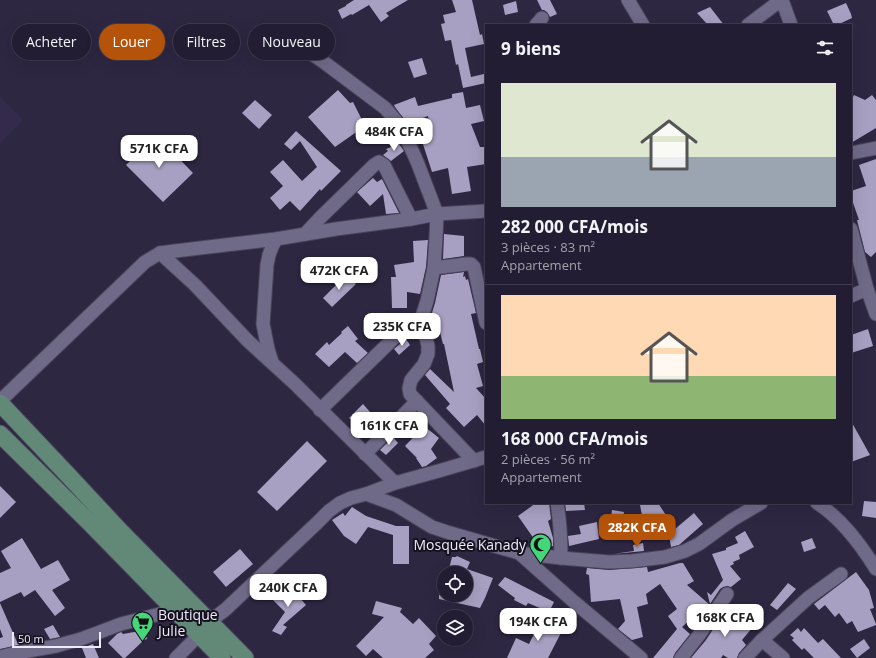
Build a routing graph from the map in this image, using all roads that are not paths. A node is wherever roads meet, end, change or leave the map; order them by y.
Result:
1 (628, 0) edge
2 (781, 0) edge
3 (642, 24) edge
4 (749, 24) edge
5 (791, 24) edge
6 (320, 60) edge
7 (876, 148) edge
8 (852, 153) edge
9 (485, 211) edge
10 (437, 214) junction
11 (411, 219) junction
12 (852, 233) edge
13 (305, 234) junction
14 (276, 239) junction
15 (160, 253) junction
16 (434, 268) junction
17 (867, 289) junction
18 (852, 296) edge
19 (875, 307) edge
20 (485, 318) edge
21 (418, 329) junction
22 (272, 362) junction
23 (417, 401) junction
24 (0, 402) edge
25 (320, 410) junction
26 (0, 434) edge
27 (366, 454) junction
28 (480, 459) edge
29 (395, 483) junction
30 (366, 494) junction
31 (556, 504) edge
32 (759, 504) edge
33 (818, 504) edge
34 (519, 552) junction
35 (561, 558) junction
36 (876, 569) edge
37 (841, 574) dead end
38 (727, 594) dead end
39 (175, 610) junction
40 (202, 629) junction
41 (762, 640) junction
42 (214, 656) edge
43 (0, 657) edge
44 (176, 658) edge
45 (245, 658) edge
46 (641, 658) edge
47 (681, 658) edge
48 (745, 658) edge
49 (783, 658) edge

1 - 3 street
2 - 4 street
2 - 5 street
6 - 10 street
7 - 8 street
9 - 10 street
10 - 11 street
10 - 16 street
11 - 13 street
11 - 13 street
12 - 17 street
13 - 14 street
14 - 15 street
14 - 22 street
15 - 22 street
15 - 24 street
16 - 20 street
16 - 21 street
17 - 18 street
17 - 19 street
21 - 23 street
21 - 25 street
22 - 25 street
23 - 27 street
23 - 28 street
24 - 40 main road
25 - 27 street
26 - 39 main road
27 - 29 street
28 - 29 street
29 - 30 street
30 - 34 street
30 - 40 street
31 - 35 street
32 - 35 street
33 - 36 street
34 - 35 street
34 - 46 street
37 - 41 street
38 - 47 street
39 - 40 main road
39 - 43 street
40 - 42 main road
40 - 44 street
40 - 45 main road
41 - 48 street
41 - 49 street

